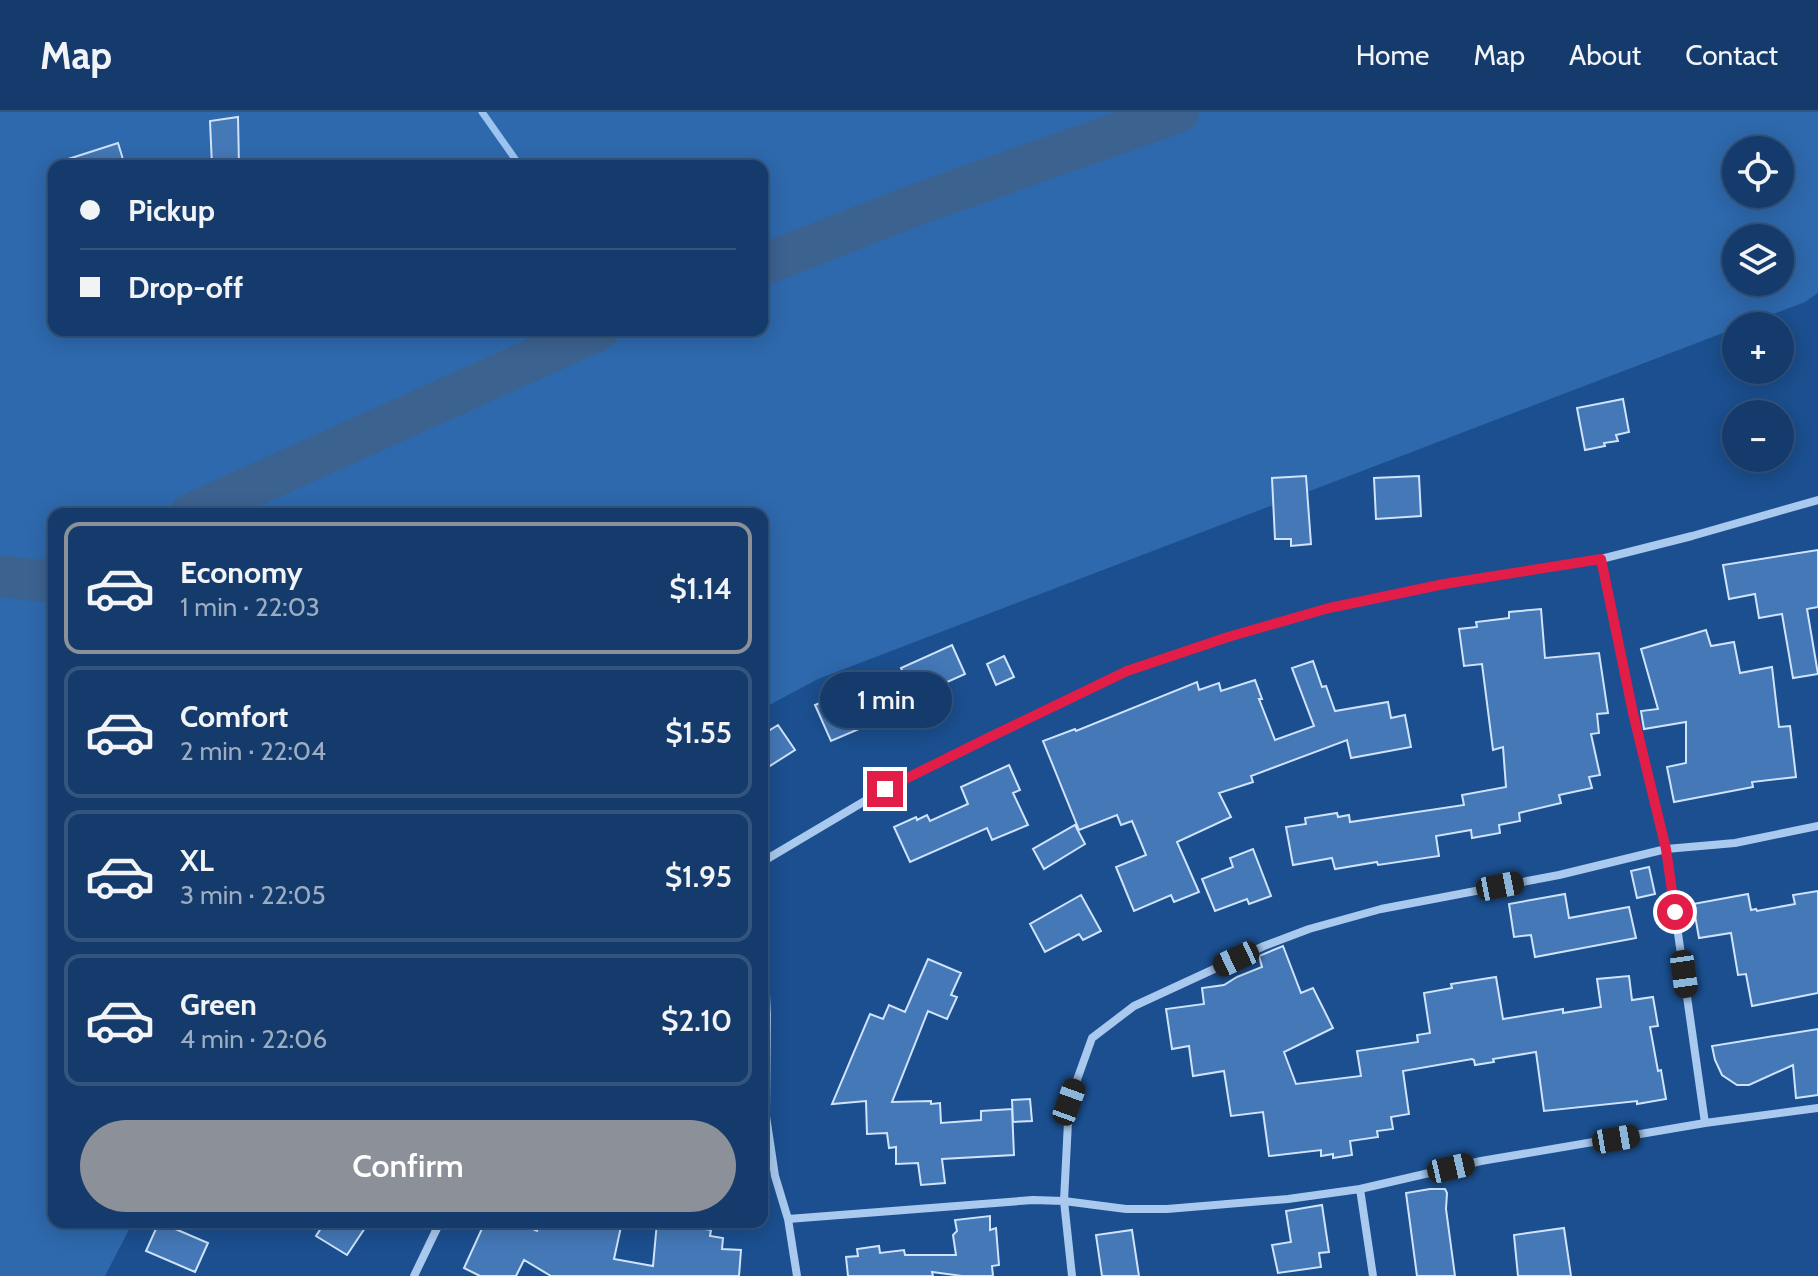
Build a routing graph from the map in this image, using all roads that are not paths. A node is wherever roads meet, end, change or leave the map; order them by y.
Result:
1 (1818, 500) edge
2 (1601, 559) junction
3 (1818, 826) edge
4 (1666, 849) junction
5 (768, 858) edge
6 (1818, 1108) edge
7 (1705, 1123) junction
8 (768, 1129) edge
9 (1360, 1189) junction
10 (1064, 1201) junction
11 (788, 1219) junction
12 (437, 1228) edge
13 (414, 1276) edge
14 (797, 1276) edge
15 (1072, 1276) edge
16 (1373, 1276) edge

1 - 2 street
2 - 4 street
2 - 5 street
3 - 4 street
4 - 7 street
4 - 10 street
6 - 7 street
7 - 9 street
8 - 11 street
9 - 10 street
9 - 16 street
10 - 11 street
10 - 15 street
11 - 14 street
12 - 13 street

